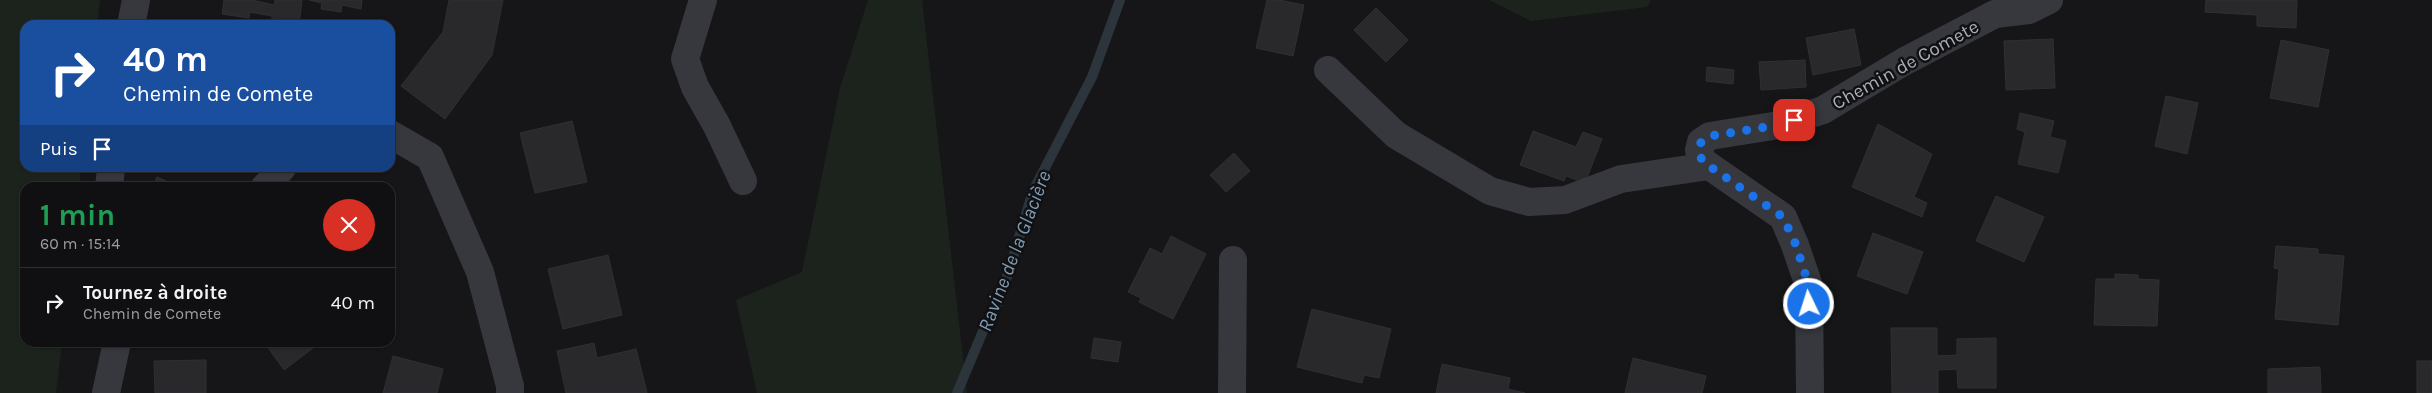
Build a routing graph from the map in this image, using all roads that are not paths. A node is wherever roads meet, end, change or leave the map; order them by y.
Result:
1 (136, 0) edge
2 (703, 0) edge
3 (2050, 0) edge
4 (132, 20) edge
5 (1328, 70) dead end
6 (395, 137) edge
7 (1709, 166) junction
8 (278, 172) edge
9 (743, 181) dead end
10 (269, 182) edge
11 (1233, 260) dead end
12 (115, 347) edge
13 (106, 393) edge
14 (510, 393) edge
15 (1232, 393) edge
16 (1810, 393) edge

1 - 4 street
2 - 9 street
3 - 7 street, Chemin de Comete
5 - 7 street
6 - 14 street
7 - 16 street
8 - 10 street
11 - 15 street
12 - 13 street

